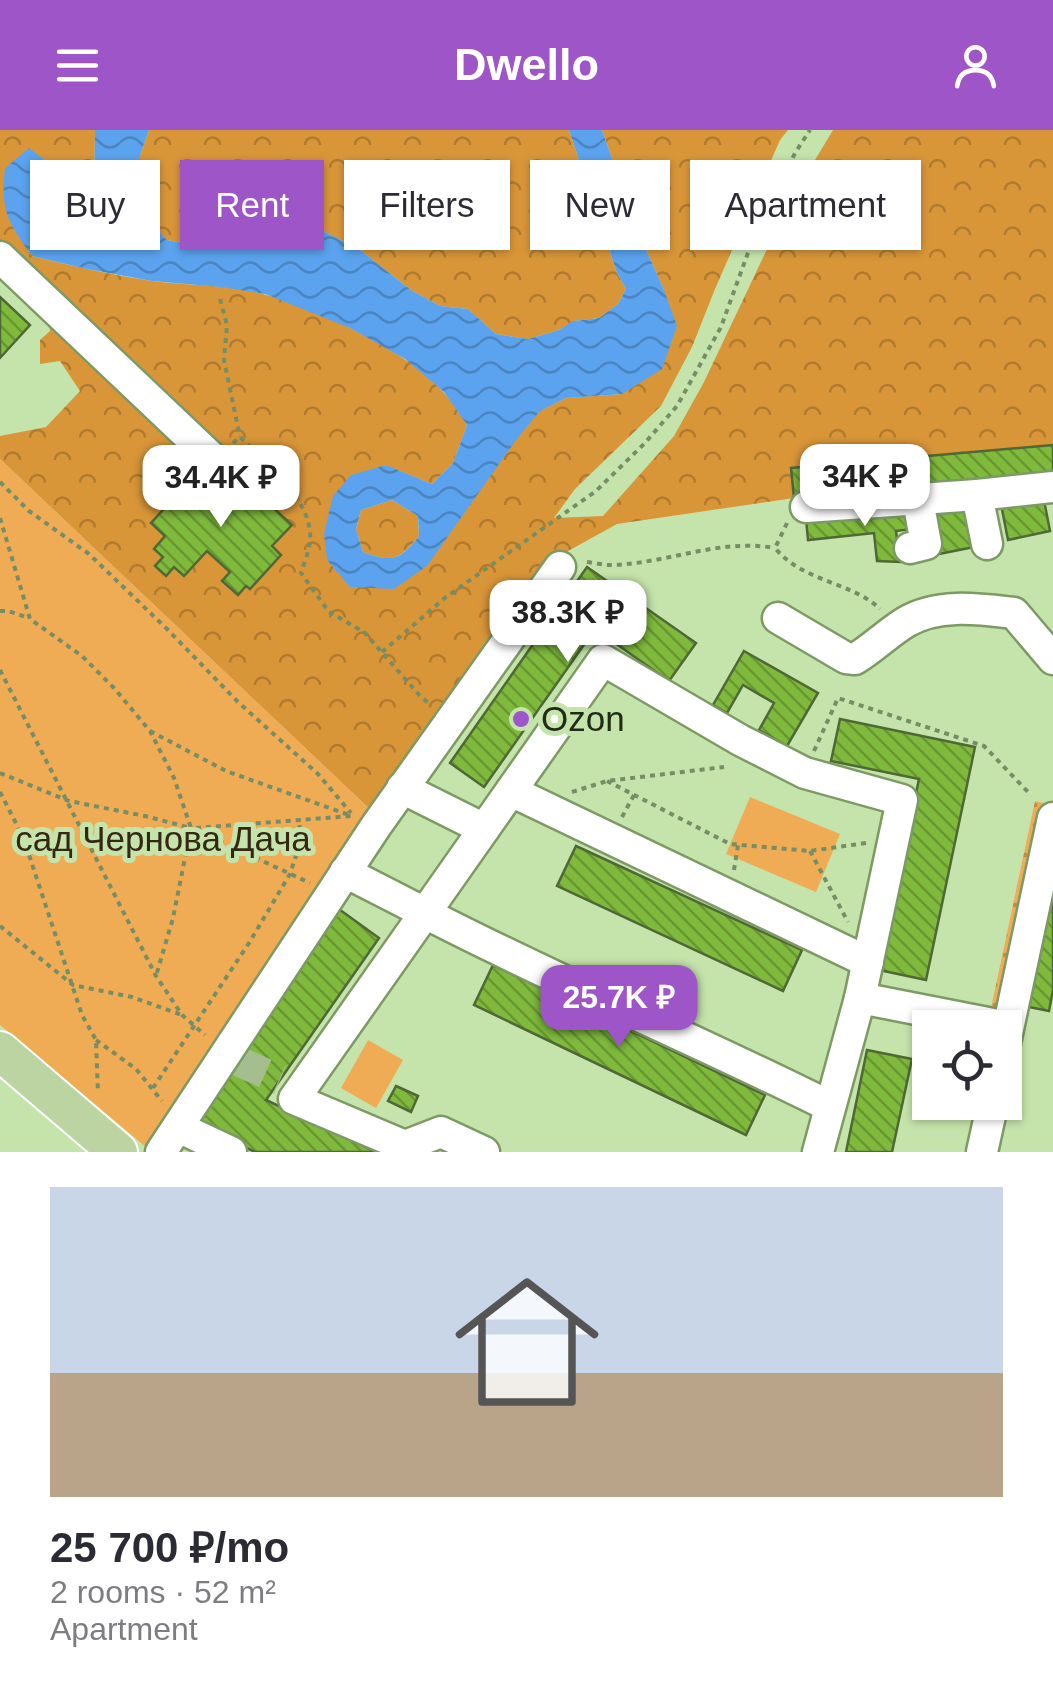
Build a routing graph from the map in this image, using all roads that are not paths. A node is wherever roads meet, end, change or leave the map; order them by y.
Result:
1 (0, 257) edge
2 (214, 460) road end
3 (1053, 488) edge
4 (977, 495) junction
5 (918, 500) junction
6 (797, 513) road end
7 (987, 544) dead end
8 (910, 548) dead end
9 (560, 567) road end
10 (778, 618) dead end
11 (1053, 659) edge
12 (402, 788) junction
13 (524, 797) junction
14 (1053, 818) edge
15 (484, 829) junction
16 (338, 882) junction
17 (426, 913) junction
18 (871, 950) junction
19 (860, 998) junction
20 (1012, 1010) edge
21 (912, 1011) edge
22 (0, 1051) edge
23 (0, 1084) edge
24 (829, 1106) junction
25 (988, 1120) edge
26 (170, 1140) edge
27 (80, 1152) edge
28 (118, 1152) edge
29 (231, 1152) edge
30 (484, 1152) edge
31 (818, 1152) edge
32 (982, 1152) edge

1 - 2 street
3 - 4 street
4 - 5 street
4 - 7 street
5 - 6 street
5 - 8 street
9 - 12 street
10 - 11 street
12 - 15 street
12 - 16 street
13 - 15 street
13 - 18 street
13 - 18 street
14 - 20 street
15 - 17 street
16 - 17 street
16 - 26 street
17 - 24 street
17 - 30 street
18 - 19 street
19 - 21 street
19 - 24 street
22 - 28 main road
23 - 27 main road
24 - 31 street
25 - 32 street
26 - 29 street

